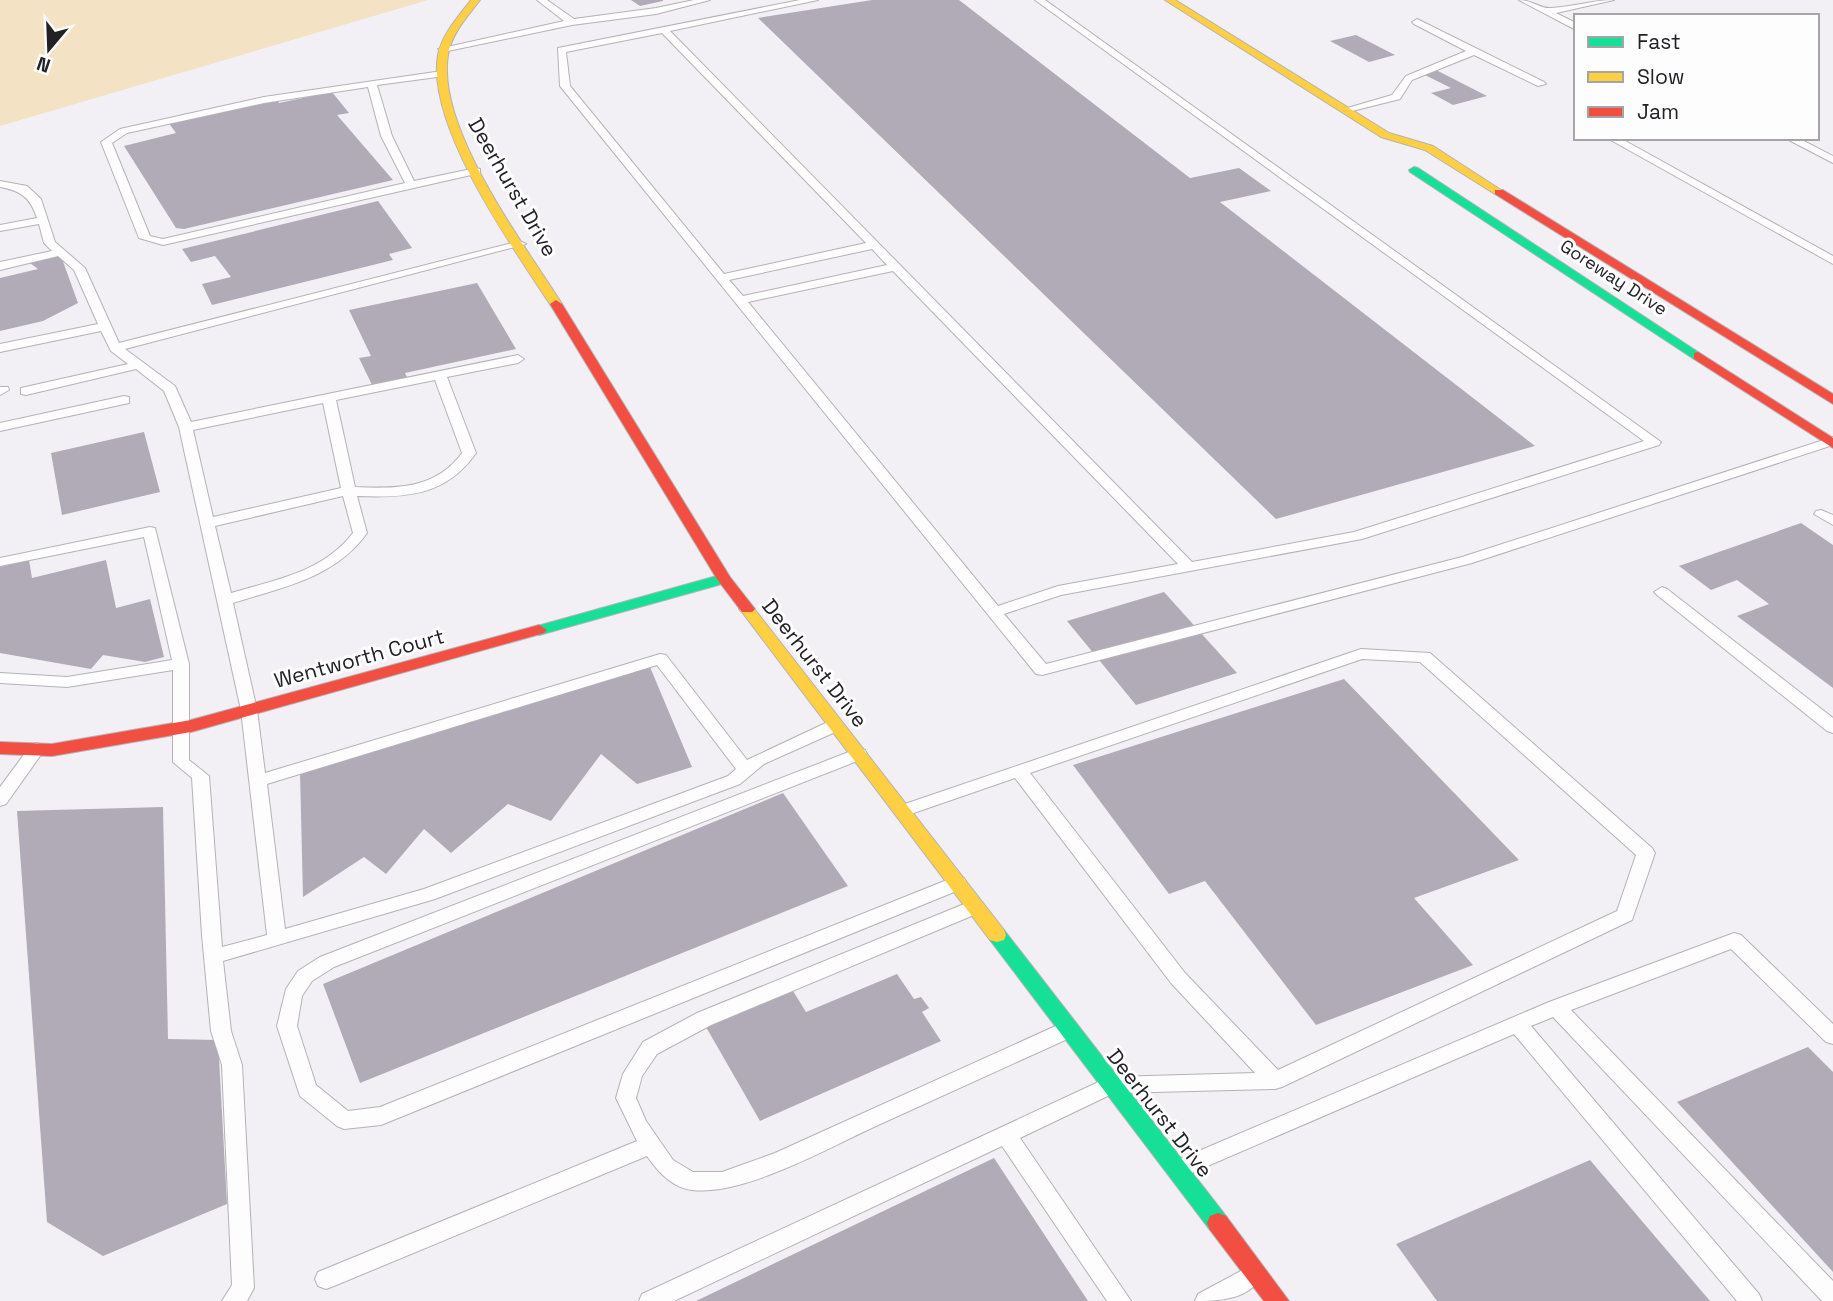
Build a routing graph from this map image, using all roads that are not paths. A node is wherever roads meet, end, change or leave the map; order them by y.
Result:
1 (476, 0) edge
2 (541, 0) edge
3 (706, 0) edge
4 (814, 0) edge
5 (1039, 0) edge
6 (1169, 0) edge
7 (1523, 0) edge
8 (1609, 0) edge
9 (1547, 12) junction
10 (572, 22) junction
11 (1417, 22) dead end
12 (1574, 26) edge
13 (664, 30) junction
14 (443, 50) junction
15 (1474, 51) junction
16 (442, 74) junction
17 (372, 83) junction
18 (1541, 84) dead end
19 (1348, 111) junction
20 (1385, 135) junction
21 (1616, 140) edge
22 (1794, 140) edge
23 (1833, 160) edge
24 (476, 171) junction
25 (0, 184) edge
26 (411, 185) junction
27 (43, 220) junction
28 (0, 228) edge
29 (520, 244) junction
30 (874, 245) junction
31 (62, 252) junction
32 (1833, 261) edge
33 (0, 266) edge
34 (895, 267) junction
35 (720, 278) junction
36 (739, 300) junction
37 (104, 326) junction
38 (0, 348) edge
39 (115, 348) junction
40 (518, 359) dead end
41 (138, 365) junction
42 (440, 375) junction
43 (26, 391) dead end
44 (329, 398) junction
45 (124, 400) dead end
46 (1833, 400) edge
47 (0, 427) edge
48 (186, 427) junction
49 (1832, 442) edge
50 (349, 491) junction
51 (208, 523) junction
52 (0, 562) edge
53 (1189, 568) junction
54 (724, 579) junction
55 (1662, 592) dead end
56 (225, 600) junction
57 (994, 612) junction
58 (181, 664) junction
59 (0, 678) edge
60 (249, 710) junction
61 (836, 725) junction
62 (1833, 727) edge
63 (181, 728) junction
64 (0, 748) edge
65 (37, 749) junction
66 (859, 754) junction
67 (746, 770) junction
68 (1019, 771) junction
69 (258, 781) junction
70 (0, 800) edge
71 (902, 811) junction
72 (958, 883) junction
73 (975, 906) junction
74 (277, 939) junction
75 (213, 957) junction
76 (1556, 1007) junction
77 (1517, 1024) junction
78 (1069, 1029) junction
79 (1833, 1036) edge
80 (1275, 1081) junction
81 (1112, 1084) junction
82 (1006, 1135) junction
83 (651, 1145) junction
84 (1178, 1170) junction
85 (1257, 1273) junction
86 (326, 1279) dead end
87 (1833, 1297) edge
88 (233, 1301) edge
89 (650, 1301) edge
90 (1120, 1301) edge
91 (1206, 1301) edge
92 (1278, 1301) edge
93 (1751, 1301) edge

1 - 14 street, Deerhurst Drive
2 - 10 lane
3 - 10 lane
4 - 13 lane
5 - 53 lane
6 - 19 street, Goreway Drive
7 - 9 lane
8 - 9 lane
9 - 12 lane
10 - 14 lane
11 - 15 lane
13 - 30 lane
13 - 35 lane
14 - 16 street, Deerhurst Drive
15 - 18 lane
15 - 19 lane
16 - 17 lane
16 - 24 street, Deerhurst Drive
17 - 26 lane
17 - 26 lane
19 - 20 street, Goreway Drive
20 - 46 street, Goreway Drive
20 - 49 street, Goreway Drive
21 - 32 lane
22 - 23 lane
24 - 26 lane
24 - 29 street, Deerhurst Drive
25 - 27 lane
27 - 28 lane
27 - 31 lane
29 - 39 lane
29 - 54 street, Deerhurst Drive
30 - 34 lane
30 - 35 lane
31 - 33 lane
31 - 37 lane
34 - 36 lane
34 - 53 lane
35 - 36 lane
36 - 57 lane
37 - 38 lane
37 - 39 lane
39 - 41 lane
40 - 42 lane
41 - 43 lane
41 - 48 lane
42 - 44 lane
42 - 50 lane
44 - 48 lane
44 - 50 lane
45 - 47 lane
48 - 51 lane
49 - 57 lane
50 - 51 lane
50 - 56 lane
51 - 56 lane
52 - 58 lane
53 - 57 lane
54 - 60 street, Wentworth Court
54 - 61 street, Deerhurst Drive
55 - 62 lane
56 - 60 lane
58 - 59 lane
58 - 63 lane
60 - 63 street, Wentworth Court
60 - 69 lane
61 - 66 street, Deerhurst Drive
61 - 67 lane
63 - 65 street, Wentworth Court
63 - 75 lane
64 - 65 street, Wentworth Court
65 - 70 lane
66 - 71 street, Deerhurst Drive
66 - 72 lane
67 - 69 lane
67 - 74 lane
68 - 71 lane
68 - 80 lane
68 - 80 lane
69 - 74 lane
71 - 72 street, Deerhurst Drive
72 - 73 street, Deerhurst Drive
73 - 78 street, Deerhurst Drive
73 - 83 lane
74 - 75 lane
75 - 88 lane
76 - 77 lane
76 - 79 lane
76 - 87 lane
77 - 84 lane
77 - 93 lane
78 - 81 street, Deerhurst Drive
78 - 83 lane
80 - 81 lane
81 - 82 lane
81 - 84 street, Deerhurst Drive
82 - 89 lane
82 - 90 lane
83 - 86 lane
84 - 85 street, Deerhurst Drive
85 - 91 lane
85 - 92 street, Deerhurst Drive

